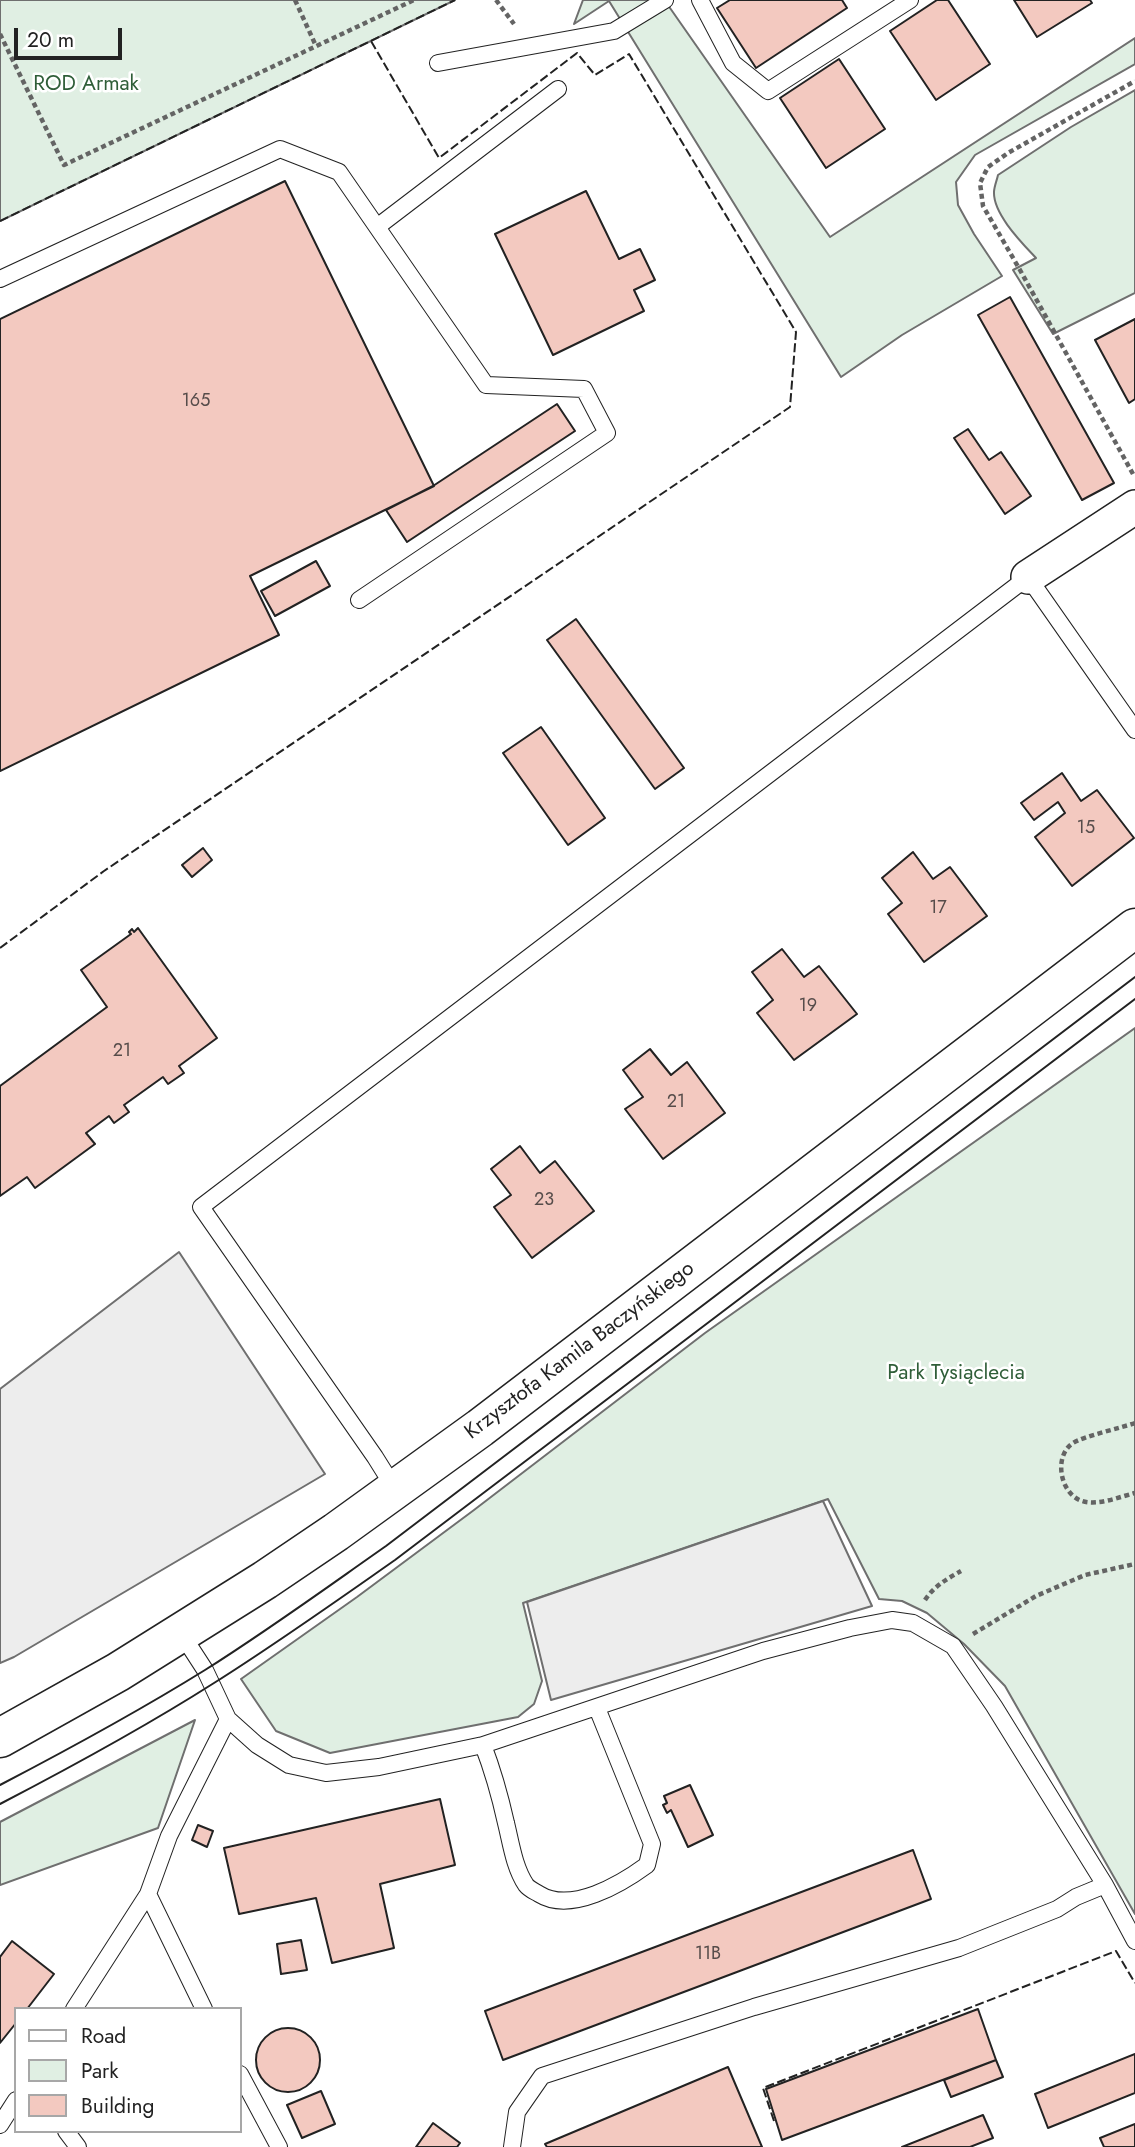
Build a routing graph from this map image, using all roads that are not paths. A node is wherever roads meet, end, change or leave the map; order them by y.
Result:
1 (665, 0) edge
2 (700, 0) edge
3 (910, 0) edge
4 (438, 63) dead end
5 (558, 89) dead end
6 (377, 227) junction
7 (0, 279) edge
8 (1135, 507) edge
9 (1028, 577) junction
10 (359, 600) dead end
11 (1135, 730) edge
12 (1135, 928) edge
13 (394, 1489) junction
14 (181, 1633) junction
15 (597, 1708) junction
16 (228, 1719) junction
17 (0, 1738) edge
18 (483, 1745) junction
19 (1105, 1885) junction
20 (148, 1895) junction
21 (1135, 1941) edge
22 (75, 2007) edge
23 (203, 2007) edge
24 (242, 2078) edge
25 (14, 2103) edge
26 (0, 2125) edge
27 (279, 2147) edge
28 (512, 2147) edge

1 - 4 lane
2 - 3 lane
5 - 6 lane
6 - 7 lane
6 - 10 lane
8 - 9 street
9 - 11 lane
9 - 13 lane
12 - 13 street, Krzysztofa Kamila Baczyńskiego
13 - 14 street, Krzysztofa Kamila Baczyńskiego
14 - 16 lane
14 - 17 street, Krzysztofa Kamila Baczyńskiego
15 - 18 lane
15 - 18 lane
15 - 19 lane
16 - 18 lane
16 - 20 lane
19 - 21 lane
19 - 28 lane
20 - 22 lane
20 - 23 lane
24 - 27 lane
25 - 26 lane

